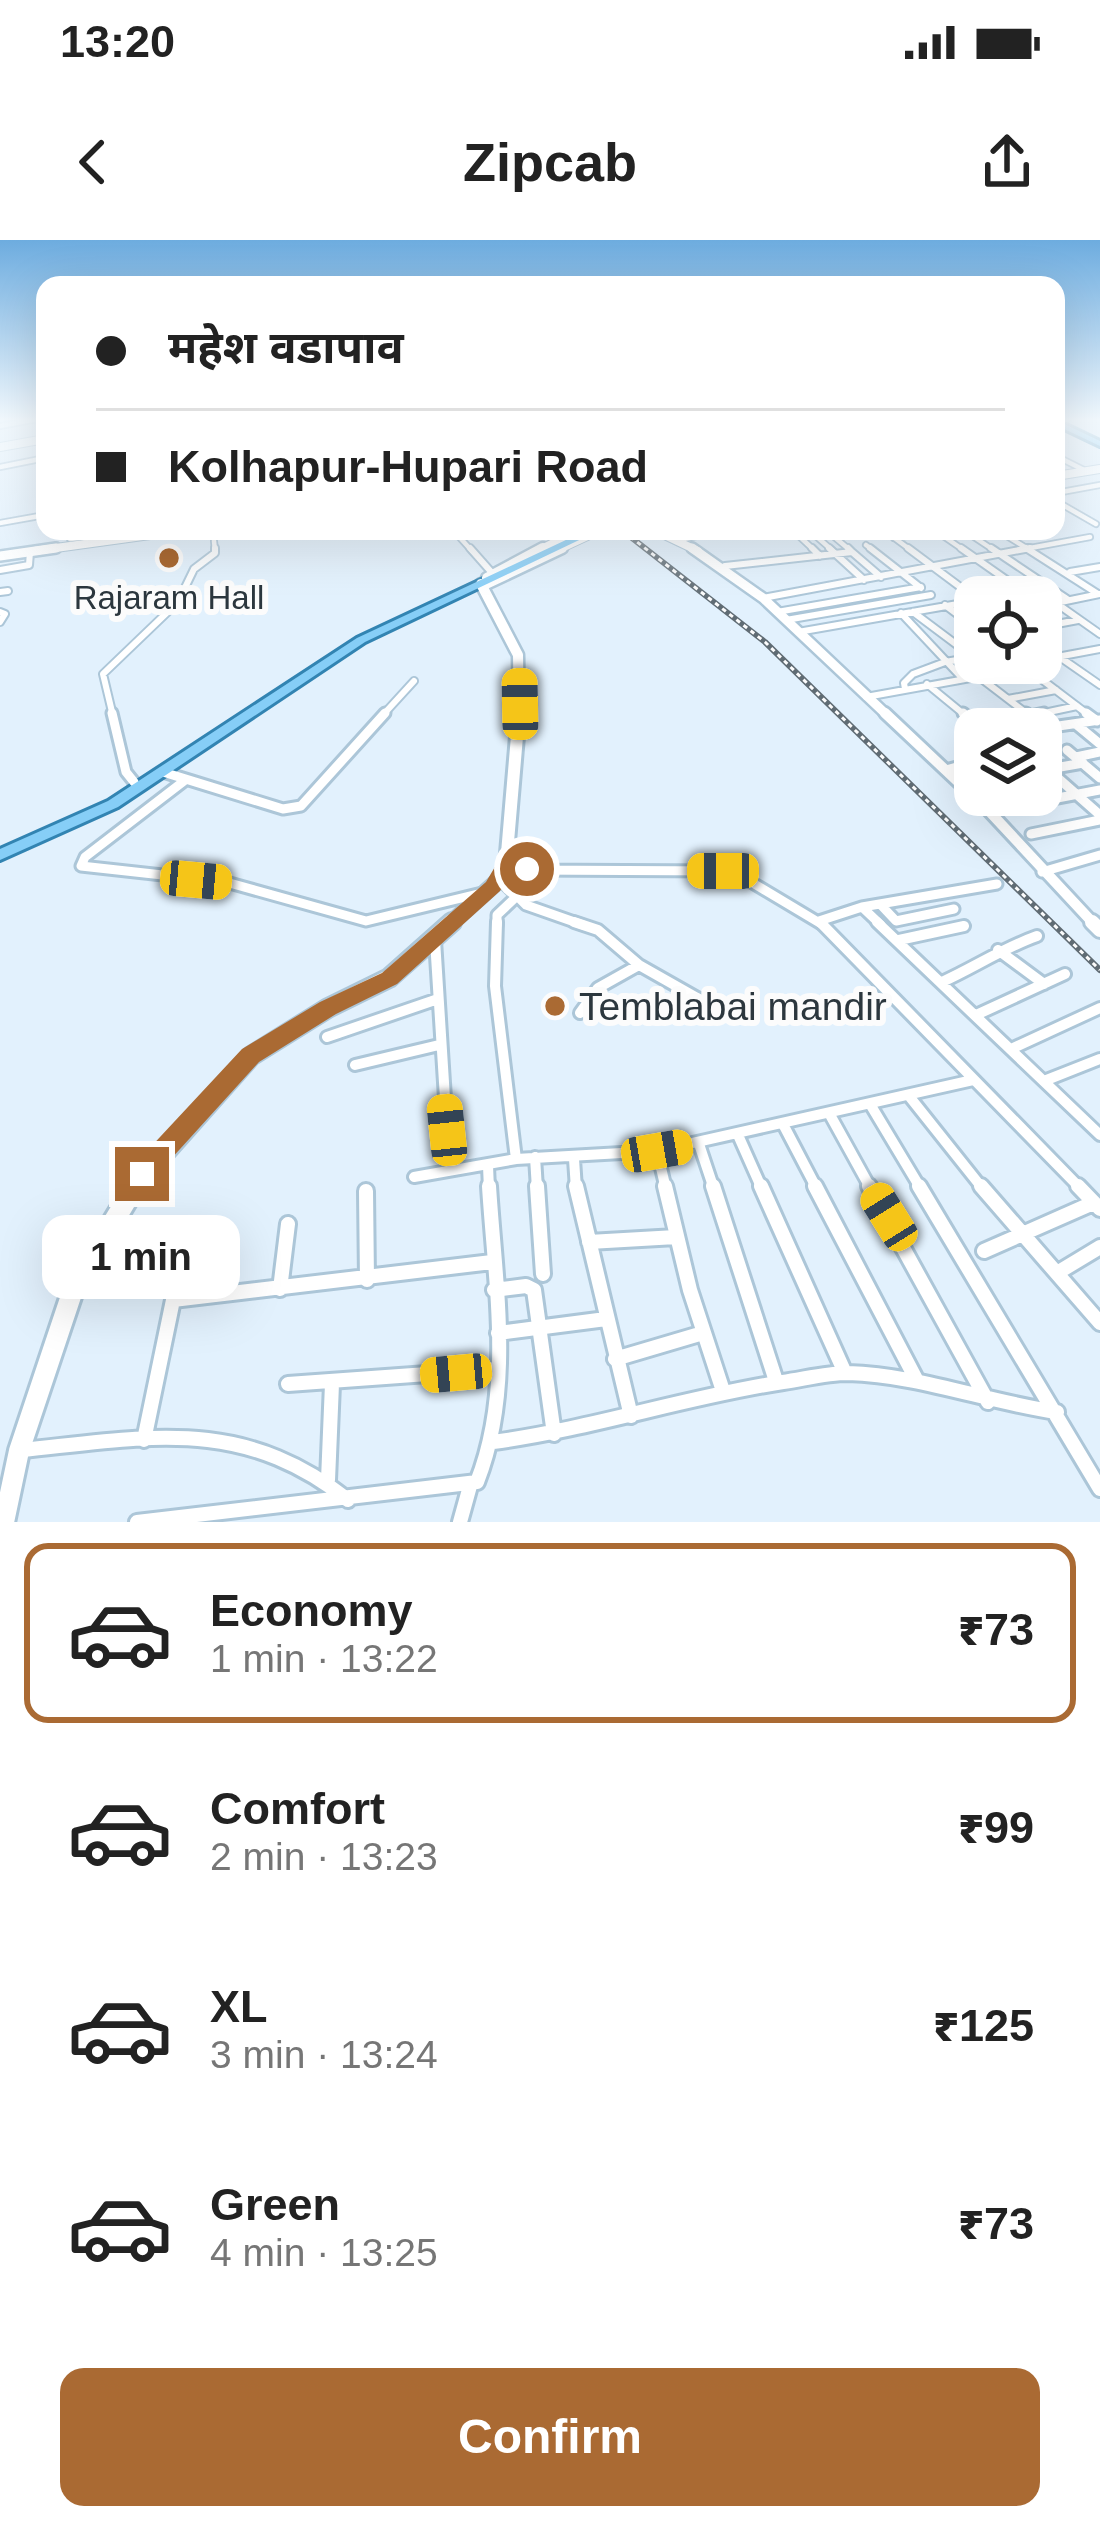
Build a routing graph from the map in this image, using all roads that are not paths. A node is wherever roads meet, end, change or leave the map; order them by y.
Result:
1 (1100, 485) edge
2 (1087, 488) junction
3 (1065, 494) edge
4 (1100, 496) edge
5 (1065, 505) edge
6 (1072, 511) junction
7 (1065, 512) edge
8 (36, 516) edge
9 (1, 521) edge
10 (1098, 524) edge
11 (1090, 537) junction
12 (113, 540) edge
13 (460, 540) edge
14 (570, 540) edge
15 (680, 540) edge
16 (803, 540) edge
17 (821, 540) edge
18 (838, 540) edge
19 (896, 540) edge
20 (949, 540) edge
21 (978, 540) edge
22 (1014, 540) edge
23 (1100, 541) edge
24 (214, 543) dead end
25 (866, 544) dead end
26 (1027, 548) junction
27 (30, 552) junction
28 (852, 552) junction
29 (836, 554) junction
30 (998, 554) junction
31 (0, 556) edge
32 (820, 556) junction
33 (974, 558) junction
34 (725, 566) junction
35 (932, 566) junction
36 (1100, 567) edge
37 (0, 570) edge
38 (901, 572) junction
39 (1067, 572) junction
40 (1000, 576) edge
41 (880, 577) junction
42 (864, 580) junction
43 (489, 581) junction
44 (954, 583) edge
45 (921, 587) junction
46 (1099, 594) edge
47 (931, 595) junction
48 (763, 598) junction
49 (1067, 599) junction
50 (1062, 601) edge
51 (954, 604) edge
52 (946, 606) junction
53 (1062, 608) edge
54 (913, 611) junction
55 (954, 611) edge
56 (0, 612) edge
57 (902, 614) junction
58 (782, 616) junction
59 (1078, 620) junction
60 (0, 622) edge
61 (1062, 623) edge
62 (798, 632) junction
63 (1100, 634) edge
64 (954, 642) edge
65 (1100, 649) edge
66 (1062, 657) edge
67 (1062, 658) edge
68 (954, 660) edge
69 (945, 662) junction
70 (954, 670) edge
71 (954, 679) edge
72 (414, 681) dead end
73 (1098, 682) edge
74 (927, 684) junction
75 (988, 684) edge
76 (1048, 684) edge
77 (905, 689) junction
78 (1056, 690) junction
79 (866, 697) junction
80 (1007, 699) junction
81 (1077, 706) junction
82 (956, 708) edge
83 (1018, 708) edge
84 (1062, 709) edge
85 (1099, 721) edge
86 (1077, 725) junction
87 (1062, 726) edge
88 (1100, 748) edge
89 (1078, 759) junction
90 (1062, 762) edge
91 (1100, 763) edge
92 (954, 768) edge
93 (946, 770) junction
94 (163, 772) junction
95 (954, 778) edge
96 (1100, 778) edge
97 (1062, 780) edge
98 (184, 781) junction
99 (134, 782) junction
100 (1100, 790) edge
101 (1078, 794) junction
102 (1062, 797) edge
103 (992, 816) edge
104 (1100, 818) edge
105 (1031, 834) dead end
106 (0, 851) edge
107 (1100, 855) edge
108 (506, 865) junction
109 (1042, 872) junction
110 (997, 884) dead end
111 (493, 886) junction
112 (516, 897) junction
113 (880, 904) junction
114 (862, 907) junction
115 (954, 909) dead end
116 (819, 921) junction
117 (964, 926) dead end
118 (1100, 930) edge
119 (1037, 936) dead end
120 (436, 940) junction
121 (898, 940) junction
122 (998, 950) junction
123 (639, 965) junction
124 (1065, 974) dead end
125 (942, 982) junction
126 (1044, 983) junction
127 (699, 999) dead end
128 (435, 1000) junction
129 (1100, 1008) edge
130 (580, 1013) dead end
131 (976, 1015) junction
132 (327, 1036) dead end
133 (439, 1045) junction
134 (1010, 1048) junction
135 (1100, 1059) edge
136 (355, 1065) dead end
137 (973, 1080) junction
138 (1044, 1081) junction
139 (909, 1096) junction
140 (870, 1104) junction
141 (829, 1113) junction
142 (784, 1126) junction
143 (447, 1130) dead end
144 (738, 1135) junction
145 (1100, 1135) edge
146 (699, 1144) junction
147 (657, 1151) junction
148 (536, 1157) junction
149 (516, 1159) junction
150 (574, 1160) junction
151 (488, 1166) junction
152 (414, 1177) dead end
153 (366, 1191) dead end
154 (1097, 1206) edge
155 (288, 1224) dead end
156 (1024, 1234) junction
157 (676, 1237) junction
158 (589, 1242) junction
159 (184, 1247) dead end
160 (1100, 1247) edge
161 (985, 1251) dead end
162 (492, 1262) junction
163 (1057, 1273) junction
164 (544, 1274) dead end
165 (367, 1280) junction
166 (280, 1289) junction
167 (494, 1291) junction
168 (173, 1300) junction
169 (606, 1319) junction
170 (1100, 1323) edge
171 (538, 1330) junction
172 (498, 1333) junction
173 (703, 1333) junction
174 (616, 1359) junction
175 (497, 1369) junction
176 (845, 1372) junction
177 (776, 1381) junction
178 (917, 1381) junction
179 (288, 1384) dead end
180 (332, 1384) junction
181 (723, 1391) junction
182 (988, 1402) junction
183 (1057, 1412) junction
184 (631, 1416) junction
185 (554, 1434) junction
186 (144, 1440) junction
187 (493, 1442) junction
188 (19, 1451) junction
189 (1094, 1459) edge
190 (328, 1480) junction
191 (470, 1486) junction
192 (1100, 1489) edge
193 (348, 1499) junction
194 (4, 1522) edge
195 (137, 1522) edge
196 (460, 1522) edge

1 - 2 street
2 - 3 street
2 - 4 street
5 - 6 street
6 - 7 street
6 - 10 street
8 - 9 street
10 - 11 street
11 - 23 street
11 - 26 street
12 - 27 street
13 - 43 street
14 - 43 main road
15 - 34 street
16 - 32 street
17 - 29 street
18 - 28 street
19 - 35 street
20 - 33 street
21 - 30 street
22 - 26 street
24 - 99 street
25 - 38 street
26 - 30 street
26 - 39 street
27 - 31 street
27 - 37 street
28 - 29 street
28 - 41 street
29 - 32 street
29 - 42 street
30 - 33 street
30 - 49 street
32 - 34 street
33 - 35 street
33 - 40 street
34 - 48 street
35 - 38 street
35 - 44 street
36 - 39 street
38 - 41 street
38 - 45 street
39 - 46 street
41 - 42 street
42 - 48 street
43 - 94 main road
43 - 99 main road
43 - 108 main road
45 - 47 street
45 - 58 street
46 - 49 street
47 - 52 street
47 - 58 street
48 - 58 street
49 - 50 street
51 - 52 street
52 - 54 street
52 - 55 street
53 - 59 street
54 - 57 street
54 - 64 street
56 - 60 street
57 - 62 street
57 - 69 street
58 - 62 street
59 - 61 street
59 - 63 street
62 - 79 street
65 - 66 street
67 - 73 street
68 - 69 street
69 - 70 street
69 - 77 street
71 - 74 street
72 - 98 street
74 - 77 street
74 - 82 street
75 - 80 street
76 - 78 street
77 - 79 street
78 - 80 street
78 - 81 street
79 - 93 street
80 - 83 street
81 - 84 street
81 - 85 street
85 - 86 street
86 - 87 street
86 - 88 street
88 - 89 street
89 - 90 street
89 - 91 street
89 - 96 street
92 - 93 street
93 - 95 street
94 - 98 street
94 - 106 main road
97 - 101 street
98 - 111 street
99 - 106 main road
100 - 101 street
101 - 102 street
101 - 104 street
103 - 109 street
104 - 105 street
107 - 109 street
108 - 111 main road
108 - 116 street
109 - 118 street
110 - 113 street
111 - 112 street
111 - 120 main road
112 - 123 street
112 - 149 street
113 - 114 street
113 - 115 street
114 - 116 street
114 - 121 street
116 - 137 street
117 - 121 street
119 - 122 street
120 - 128 street
120 - 188 main road
121 - 125 street
122 - 125 street
122 - 126 street
123 - 127 street
123 - 130 street
124 - 126 street
125 - 131 street
126 - 131 street
128 - 132 street
128 - 133 street
129 - 134 street
131 - 134 street
133 - 136 street
133 - 143 street
134 - 138 street
135 - 138 street
137 - 139 street
137 - 154 street
138 - 145 street
139 - 140 street
139 - 156 street
140 - 141 street
140 - 183 street
141 - 142 street
141 - 182 street
142 - 144 street
142 - 178 street
144 - 146 street
144 - 176 street
146 - 147 street
146 - 177 street
147 - 150 street
147 - 157 street
148 - 149 street
148 - 150 street
148 - 164 street
149 - 151 street
150 - 158 street
151 - 152 street
151 - 162 street
153 - 165 street
154 - 156 street
155 - 166 street
156 - 161 street
156 - 163 street
157 - 158 street
157 - 173 street
158 - 169 street
159 - 168 street
160 - 163 street
162 - 165 street
162 - 167 street
163 - 170 street
165 - 166 street
166 - 168 street
167 - 171 street
167 - 172 street
168 - 186 street
169 - 171 street
169 - 174 street
171 - 172 street
171 - 185 street
172 - 175 street
173 - 174 street
173 - 181 street
174 - 184 street
175 - 180 street
175 - 187 street
176 - 177 street
176 - 178 street
177 - 181 street
178 - 182 street
179 - 180 street
180 - 190 street
181 - 184 street
182 - 183 street
183 - 189 street
184 - 185 street
185 - 187 street
186 - 188 street
186 - 190 street
187 - 191 street
188 - 194 main road
189 - 192 street
190 - 193 street
191 - 193 street
191 - 196 street
193 - 195 street

